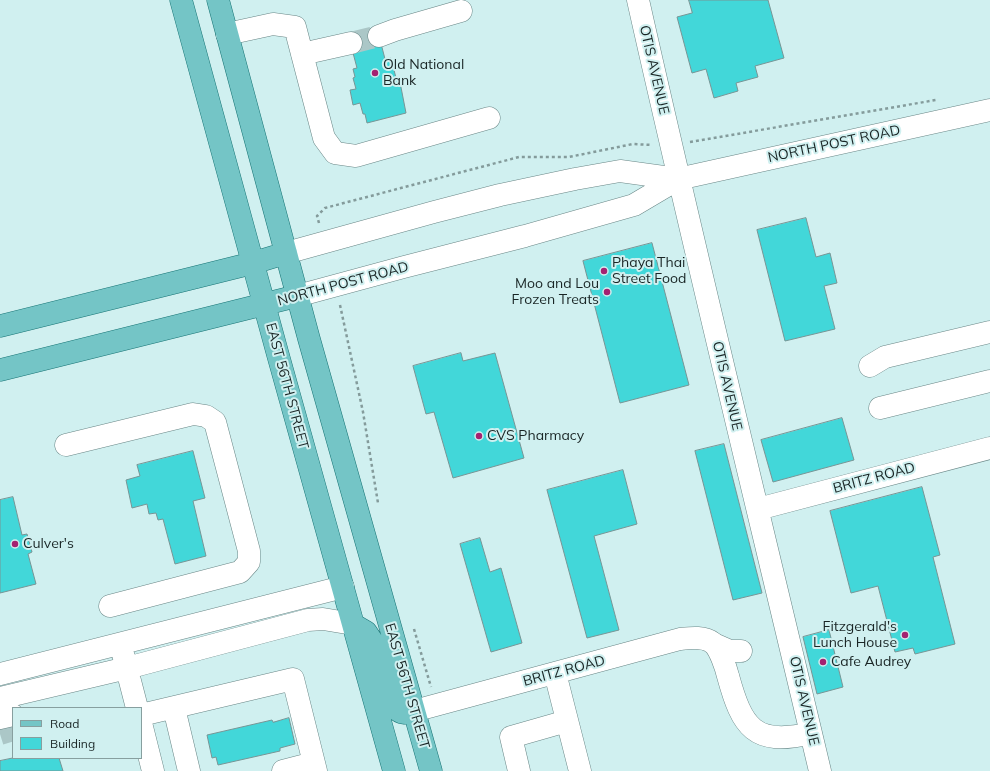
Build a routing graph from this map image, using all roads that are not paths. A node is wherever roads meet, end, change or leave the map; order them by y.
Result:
1 (181, 0) edge
2 (218, 0) edge
3 (638, 0) edge
4 (461, 12) dead end
5 (227, 34) junction
6 (379, 36) tunnel mouth
7 (350, 43) tunnel mouth
8 (302, 54) junction
9 (990, 110) edge
10 (489, 118) dead end
11 (678, 179) junction
12 (286, 253) junction
13 (253, 263) junction
14 (298, 296) junction
15 (264, 304) junction
16 (0, 326) edge
17 (990, 332) edge
18 (870, 366) dead end
19 (0, 370) edge
20 (990, 381) edge
21 (880, 408) dead end
22 (66, 445) dead end
23 (990, 448) edge
24 (758, 509) junction
25 (343, 587) junction
26 (110, 606) dead end
27 (353, 624) junction
28 (120, 644) junction
29 (714, 644) junction
30 (741, 651) dead end
31 (127, 668) junction
32 (555, 673) junction
33 (0, 674) edge
34 (0, 698) edge
35 (137, 707) edge
36 (174, 708) junction
37 (414, 712) junction
38 (12, 714) edge
39 (142, 715) edge
40 (0, 718) edge
41 (567, 721) junction
42 (142, 727) edge
43 (811, 733) junction
44 (315, 767) edge
45 (153, 771) edge
46 (189, 771) edge
47 (283, 771) edge
48 (394, 771) edge
49 (431, 771) edge
50 (519, 771) edge
51 (580, 771) edge
52 (820, 771) edge

1 - 13 main road, EAST 56TH STREET
2 - 5 main road, EAST 56TH STREET
3 - 11 street, OTIS AVENUE
4 - 6 street
5 - 8 street
5 - 12 main road, EAST 56TH STREET
7 - 8 street
8 - 10 street
9 - 11 street, NORTH POST ROAD
11 - 12 street, NORTH POST ROAD
11 - 14 street, NORTH POST ROAD
11 - 24 street, OTIS AVENUE
12 - 13 main road, NORTH POST ROAD
12 - 14 main road, EAST 56TH STREET
13 - 15 main road, EAST 56TH STREET
13 - 16 main road, NORTH POST ROAD
14 - 15 main road, NORTH POST ROAD
14 - 37 main road, EAST 56TH STREET
15 - 19 main road, NORTH POST ROAD
15 - 25 main road, EAST 56TH STREET
17 - 18 street
20 - 21 street
22 - 26 street
23 - 24 street, BRITZ ROAD
24 - 43 street, OTIS AVENUE
25 - 27 main road, EAST 56TH STREET
25 - 28 street
27 - 31 street
27 - 37 main road
27 - 48 main road, EAST 56TH STREET
28 - 31 street
28 - 33 street
29 - 30 street, BRITZ ROAD
29 - 32 street, BRITZ ROAD
29 - 43 street
31 - 34 street
31 - 35 street
32 - 37 street, BRITZ ROAD
32 - 41 street
36 - 39 street
36 - 44 street
36 - 46 street
37 - 49 main road, EAST 56TH STREET
38 - 40 street
41 - 50 street
41 - 51 street
42 - 45 street
43 - 52 street, OTIS AVENUE
44 - 47 street

